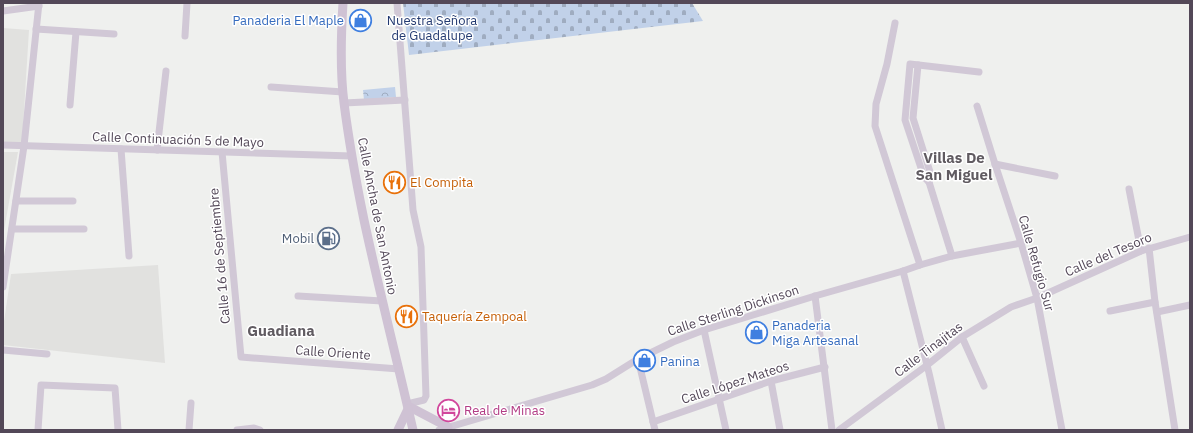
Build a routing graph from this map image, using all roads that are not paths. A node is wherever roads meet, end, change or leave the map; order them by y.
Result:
1 (187, 3) edge
2 (343, 3) edge
3 (397, 3) edge
4 (39, 4) edge
5 (3, 11) edge
6 (895, 23) dead end
7 (36, 29) junction
8 (76, 32) junction
9 (114, 34) dead end
10 (185, 36) dead end
11 (918, 65) junction
12 (166, 71) dead end
13 (979, 72) dead end
14 (271, 87) dead end
15 (343, 92) junction
16 (405, 100) junction
17 (344, 103) junction
18 (70, 105) dead end
19 (977, 106) dead end
20 (913, 118) junction
21 (905, 120) junction
22 (3, 145) edge
23 (24, 146) junction
24 (121, 149) junction
25 (157, 150) junction
26 (222, 152) junction
27 (352, 156) junction
28 (995, 164) junction
29 (926, 173) junction
30 (1055, 176) dead end
31 (1129, 189) dead end
32 (73, 201) dead end
33 (16, 202) junction
34 (12, 229) junction
35 (84, 229) dead end
36 (1190, 237) edge
37 (1021, 243) junction
38 (1149, 248) junction
39 (1141, 251) junction
40 (129, 256) dead end
41 (952, 256) junction
42 (920, 265) junction
43 (903, 271) junction
44 (3, 286) edge
45 (298, 296) dead end
46 (816, 296) junction
47 (1037, 298) junction
48 (382, 301) junction
49 (1155, 302) junction
50 (1190, 305) edge
51 (1110, 310) dead end
52 (1157, 312) junction
53 (704, 330) junction
54 (962, 337) junction
55 (3, 350) edge
56 (47, 354) dead end
57 (241, 357) joint
58 (638, 359) junction
59 (825, 366) junction
60 (926, 366) junction
61 (399, 369) junction
62 (770, 381) junction
63 (984, 386) dead end
64 (720, 398) junction
65 (191, 403) dead end
66 (408, 407) junction
67 (654, 426) edge
68 (443, 429) edge
69 (38, 430) edge
70 (118, 430) edge
71 (189, 430) edge
72 (237, 430) edge
73 (260, 430) edge
74 (398, 430) edge
75 (412, 430) edge
76 (726, 430) edge
77 (780, 430) edge
78 (832, 430) edge
79 (839, 430) edge
80 (942, 430) edge
81 (1062, 430) edge
82 (1175, 430) edge

1 - 10 street
2 - 15 main road, Calle Ancha de San Antonio
3 - 16 street
4 - 5 street
4 - 7 street
6 - 42 street
7 - 8 street
7 - 23 street
8 - 9 street
8 - 18 street
11 - 13 street
11 - 20 street
11 - 21 street
12 - 25 street
14 - 15 street
15 - 17 main road, Calle Ancha de San Antonio
16 - 17 street
16 - 66 street
17 - 27 main road, Calle Ancha de San Antonio
19 - 28 street, Calle Refugio Sur
20 - 21 street
20 - 29 street
21 - 29 street
22 - 23 street, Calle Continuación 5 de Mayo
23 - 24 street, Calle Continuación 5 de Mayo
23 - 33 street
24 - 25 street, Calle Continuación 5 de Mayo
24 - 40 street
25 - 26 street, Calle Continuación 5 de Mayo
26 - 27 street, Calle Continuación 5 de Mayo
26 - 57 street, Calle 16 de Septiembre
27 - 48 main road, Calle Ancha de San Antonio
28 - 30 street
28 - 37 street, Calle Refugio Sur
29 - 41 street
31 - 39 street
32 - 33 street
33 - 34 street
34 - 35 street
34 - 44 street
36 - 38 street, Calle del Tesoro
37 - 41 street, Calle Sterling Dickinson
37 - 47 street, Calle Refugio Sur
38 - 39 street, Calle del Tesoro
38 - 49 street
39 - 47 street, Calle del Tesoro
41 - 42 street, Calle Sterling Dickinson
42 - 43 street, Calle Sterling Dickinson
43 - 46 street, Calle Sterling Dickinson
43 - 60 street
45 - 48 street
46 - 53 street, Calle Sterling Dickinson
46 - 59 street
47 - 54 street, Calle Tinajitas
47 - 81 street, Calle Refugio Sur
48 - 61 main road, Calle Ancha de San Antonio
49 - 51 street
49 - 52 street
50 - 52 street
52 - 82 street
53 - 58 street, Calle Sterling Dickinson
53 - 64 street
54 - 60 street, Calle Tinajitas
54 - 63 street
55 - 56 street
57 - 61 street, Calle Oriente
58 - 67 street
58 - 68 street, Calle Sterling Dickinson
59 - 62 street, Calle López Mateos
59 - 78 street
60 - 79 street, Calle Tinajitas
60 - 80 street
61 - 66 main road, Calle Ancha de San Antonio
62 - 64 street, Calle López Mateos
62 - 77 street
64 - 67 street, Calle López Mateos
64 - 76 street
65 - 71 street
66 - 68 main road
66 - 74 main road
66 - 75 main road, Calle Ancha de San Antonio
69 - 70 street
72 - 73 street

